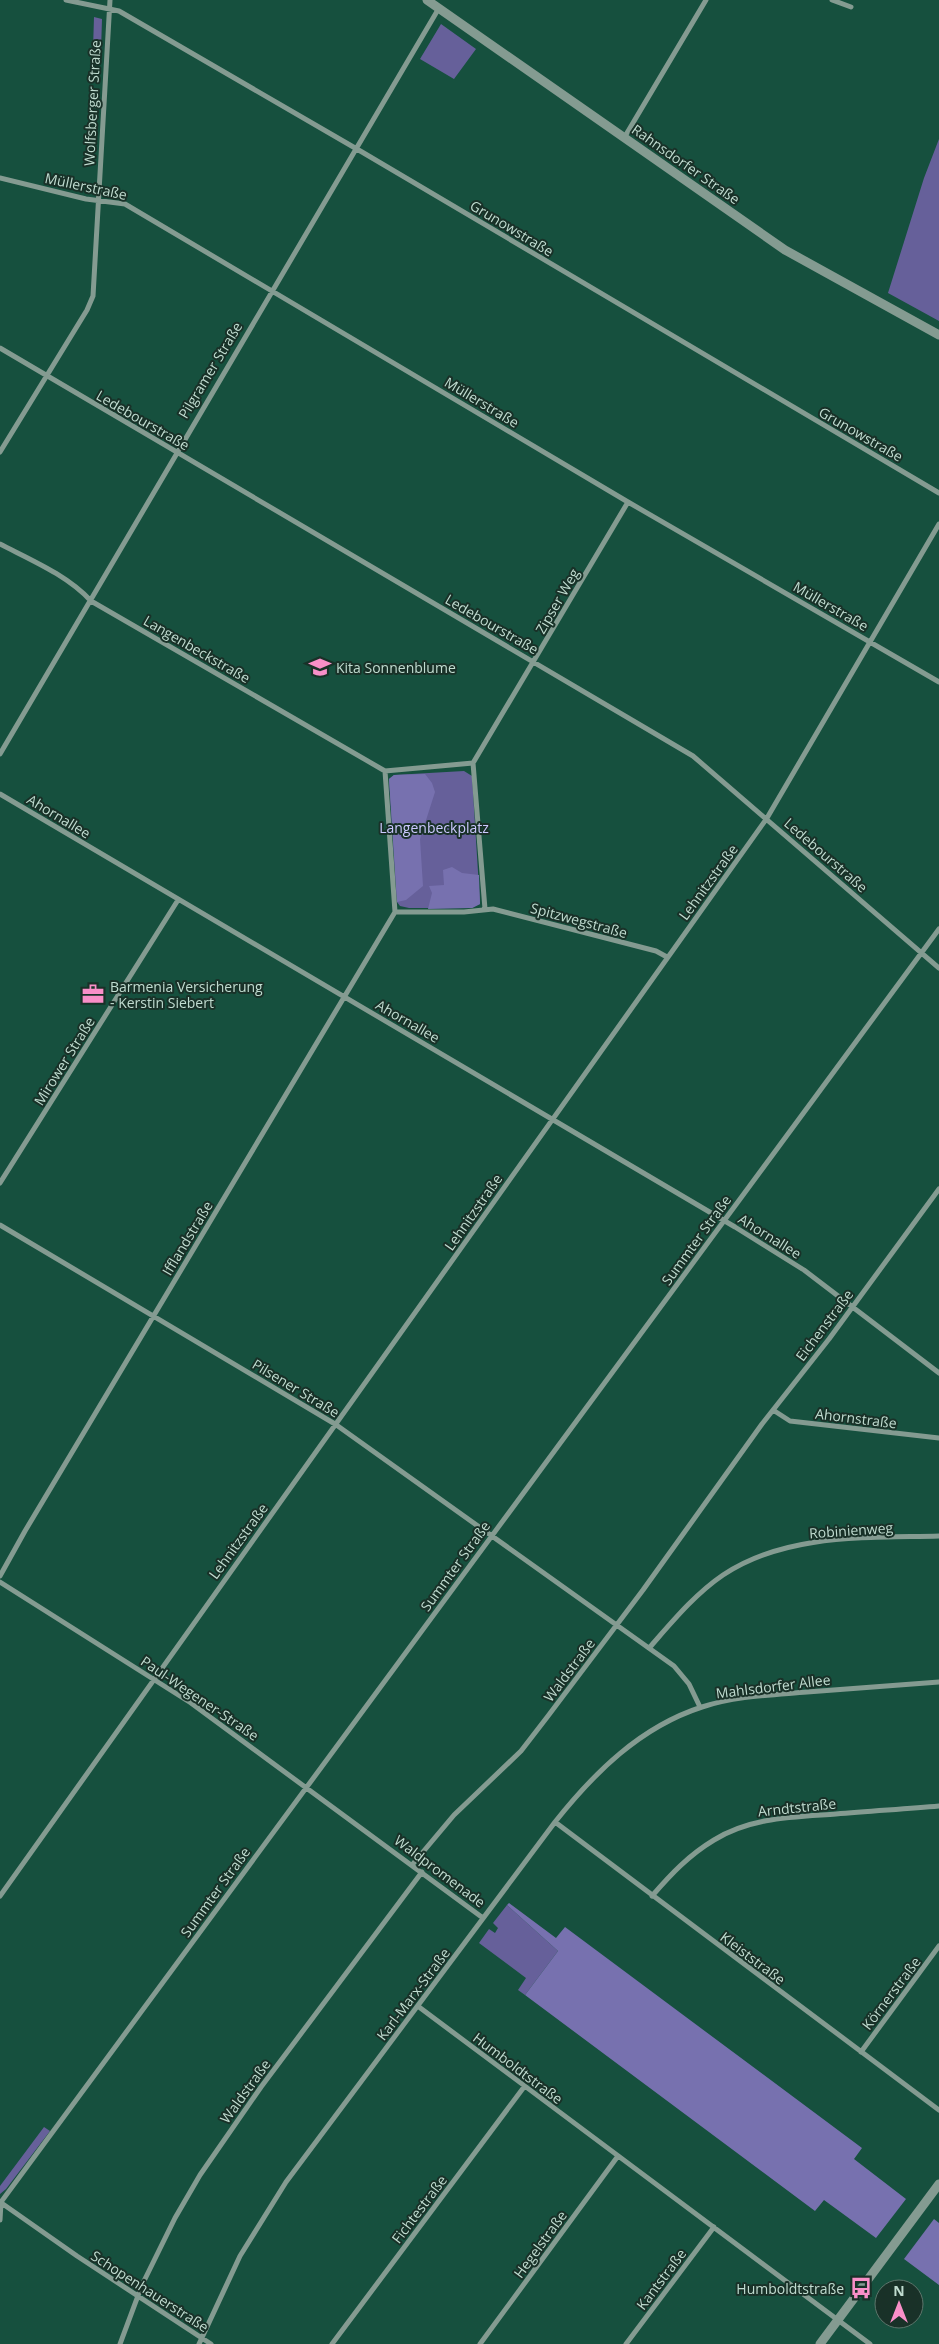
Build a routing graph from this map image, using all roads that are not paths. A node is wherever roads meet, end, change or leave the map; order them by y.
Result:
1 (66, 0) edge
2 (110, 0) edge
3 (427, 0) edge
4 (706, 0) edge
5 (832, 0) edge
6 (441, 4) edge
7 (851, 7) dead end
8 (109, 10) junction
9 (624, 138) junction
10 (357, 149) junction
11 (0, 178) edge
12 (98, 200) junction
13 (274, 290) junction
14 (939, 335) edge
15 (0, 348) edge
16 (46, 376) junction
17 (0, 452) edge
18 (177, 453) junction
19 (939, 493) edge
20 (628, 502) junction
21 (939, 524) edge
22 (0, 544) edge
23 (91, 601) junction
24 (870, 641) junction
25 (534, 662) junction
26 (939, 682) edge
27 (0, 754) edge
28 (473, 763) junction
29 (386, 771) junction
30 (0, 794) edge
31 (767, 818) junction
32 (178, 900) junction
33 (484, 909) junction
34 (395, 912) junction
35 (939, 929) edge
36 (921, 953) junction
37 (667, 957) junction
38 (939, 968) edge
39 (343, 997) junction
40 (553, 1119) junction
41 (0, 1183) edge
42 (939, 1189) edge
43 (725, 1221) junction
44 (0, 1225) edge
45 (852, 1307) junction
46 (154, 1315) junction
47 (939, 1373) edge
48 (773, 1410) junction
49 (335, 1424) junction
50 (939, 1438) edge
51 (725, 1473) joint
52 (492, 1534) junction
53 (939, 1536) edge
54 (0, 1576) edge
55 (0, 1582) edge
56 (568, 1590) joint
57 (617, 1623) junction
58 (650, 1648) junction
59 (155, 1680) junction
60 (939, 1682) edge
61 (700, 1707) junction
62 (307, 1787) junction
63 (939, 1806) edge
64 (555, 1822) junction
65 (382, 1842) joint
66 (412, 1865) junction
67 (422, 1872) junction
68 (0, 1896) edge
69 (652, 1896) junction
70 (484, 1918) junction
71 (939, 1946) edge
72 (418, 2007) junction
73 (861, 2052) junction
74 (524, 2087) junction
75 (939, 2110) edge
76 (618, 2156) junction
77 (939, 2184) edge
78 (0, 2202) edge
79 (0, 2220) edge
80 (714, 2227) junction
81 (137, 2296) junction
82 (838, 2320) junction
83 (201, 2337) junction
84 (120, 2344) edge
85 (199, 2344) edge
86 (211, 2344) edge
87 (332, 2344) edge
88 (480, 2344) edge
89 (626, 2344) edge
90 (820, 2344) edge
91 (870, 2344) edge

1 - 8 street, Grunowstraße
2 - 8 street, Wolfsberger Straße
3 - 6 street, Rahnsdorfer Straße
4 - 9 street
5 - 7 street
6 - 9 street, Rahnsdorfer Straße
6 - 10 street, Pilgramer Straße
8 - 10 street, Grunowstraße
8 - 12 street, Wolfsberger Straße
9 - 14 street, Rahnsdorfer Straße
10 - 13 street, Pilgramer Straße
10 - 19 street, Grunowstraße
11 - 12 street, Müllerstraße
12 - 13 street, Müllerstraße
12 - 16 street, Wolfsberger Straße
13 - 18 street, Pilgramer Straße
13 - 20 street, Müllerstraße
15 - 16 street, Ledebourstraße
16 - 17 street, Wolfsberger Straße
16 - 18 street, Ledebourstraße
18 - 23 street, Pilgramer Straße
18 - 25 street, Ledebourstraße
20 - 24 street, Müllerstraße
20 - 25 street, Zipser Weg
21 - 24 street, Lehnitzstraße
22 - 23 street, Langenbeckstraße
23 - 27 street, Pilgramer Straße
23 - 29 street, Langenbeckstraße
24 - 26 street, Müllerstraße
24 - 31 street, Lehnitzstraße
25 - 28 street, Zipser Weg
25 - 31 street, Ledebourstraße
28 - 29 street
28 - 33 street
29 - 34 street
30 - 32 street, Ahornallee
31 - 36 street, Ledebourstraße
31 - 37 street, Lehnitzstraße
32 - 39 street, Ahornallee
32 - 41 street, Mirower Straße
33 - 34 street
33 - 37 street, Spitzwegstraße
34 - 39 street, Ifflandstraße
35 - 36 street, Summter Straße
36 - 38 street, Ledebourstraße
36 - 43 street, Summter Straße
37 - 40 street, Lehnitzstraße
39 - 40 street, Ahornallee
39 - 46 street, Ifflandstraße
40 - 43 street, Ahornallee
40 - 49 street, Lehnitzstraße
42 - 45 street, Eichenstraße
43 - 45 street, Ahornallee
43 - 52 street, Summter Straße
44 - 46 street, Pilsener Straße
45 - 47 street, Ahornallee
45 - 48 street, Eichenstraße
46 - 49 street, Pilsener Straße
46 - 54 street, Ifflandstraße
48 - 50 street, Ahornstraße
48 - 51 street, Eichenstraße
49 - 52 street, Pilsener Straße
49 - 59 street, Lehnitzstraße
51 - 57 street, Waldstraße
52 - 56 street, Pilsener Straße
52 - 62 street, Summter Straße
53 - 58 street, Robinienweg
55 - 59 street, Paul-Wegener-Straße
56 - 57 street, Mahlsdorfer Allee
57 - 58 street, Mahlsdorfer Allee
57 - 66 street, Waldstraße
58 - 61 street, Mahlsdorfer Allee
59 - 62 street, Paul-Wegener-Straße
59 - 68 street, Lehnitzstraße
60 - 61 street, Mahlsdorfer Allee
61 - 64 street, Karl-Marx-Straße
62 - 65 street, Paul-Wegener-Straße
62 - 78 street, Summter Straße
63 - 69 street, Arndtstraße
64 - 69 street, Kleiststraße
64 - 70 street, Karl-Marx-Straße
65 - 66 street, Waldpromenade
66 - 67 street, Waldpromenade
67 - 70 street, Waldpromenade
67 - 81 street, Waldstraße
69 - 73 street, Kleiststraße
70 - 72 street, Karl-Marx-Straße
71 - 73 street, Körnerstraße
72 - 74 street, Humboldtstraße
72 - 83 street, Karl-Marx-Straße
73 - 75 street, Kleiststraße
74 - 76 street, Humboldtstraße
74 - 87 street, Fichtestraße
76 - 80 street, Humboldtstraße
76 - 88 street, Hegelstraße
77 - 82 street
78 - 79 street
78 - 81 street, Schopenhauerstraße
80 - 82 street, Humboldtstraße
80 - 89 street, Kantstraße
81 - 83 street, Schopenhauerstraße
81 - 84 street, Waldstraße
82 - 90 street
82 - 91 street, Humboldtstraße
83 - 85 street, Karl-Marx-Straße
83 - 86 street, Schopenhauerstraße

